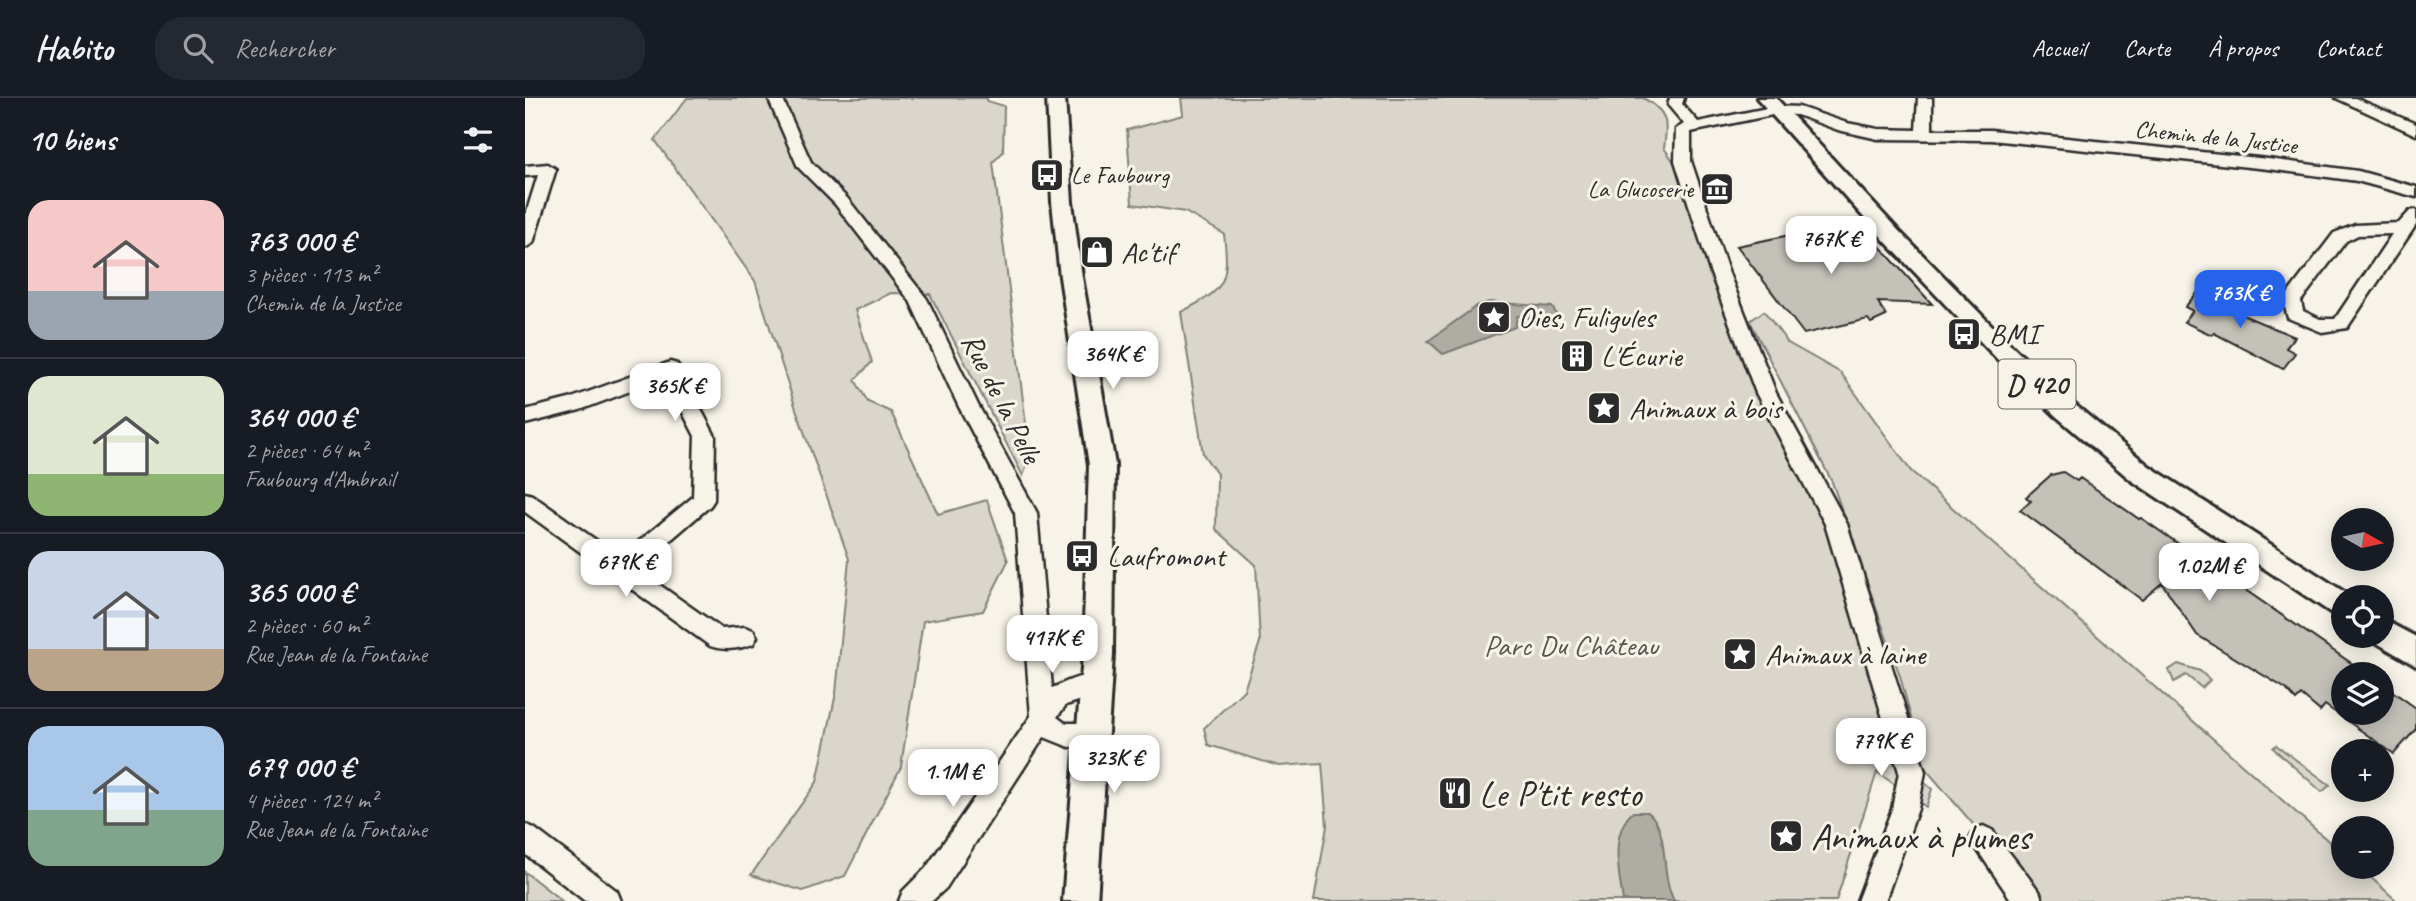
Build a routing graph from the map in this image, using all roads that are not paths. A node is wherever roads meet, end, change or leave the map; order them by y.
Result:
1 (775, 98) edge
2 (1056, 98) edge
3 (1925, 98) edge
4 (2343, 98) edge
5 (1676, 101) edge
6 (1772, 104) edge
7 (1694, 126) junction
8 (2416, 130) edge
9 (1925, 135) junction
10 (525, 171) edge
11 (2416, 192) edge
12 (2410, 222) edge
13 (525, 243) edge
14 (525, 417) edge
15 (525, 501) edge
16 (621, 569) junction
17 (2331, 598) edge
18 (745, 637) dead end
19 (2394, 639) edge
20 (2416, 653) edge
21 (1095, 685) junction
22 (1050, 726) junction
23 (1092, 734) junction
24 (525, 837) edge
25 (1983, 839) dead end
26 (607, 901) edge
27 (913, 901) edge
28 (1080, 901) edge
29 (1871, 901) edge
30 (2029, 901) edge

1 - 22 street, Rue de la Pelle
2 - 21 main road
3 - 9 street
4 - 8 street
5 - 7 street
6 - 7 street, Chemin de la Justice
6 - 9 street, Chemin de la Justice
6 - 17 main road, D 420
7 - 29 street
9 - 11 street, Chemin de la Justice
10 - 13 street
12 - 12 street
14 - 16 street
15 - 16 street
16 - 18 street
19 - 20 main road
21 - 22 street
21 - 23 main road
22 - 23 street
22 - 27 street
23 - 28 main road
24 - 26 street
25 - 30 street

